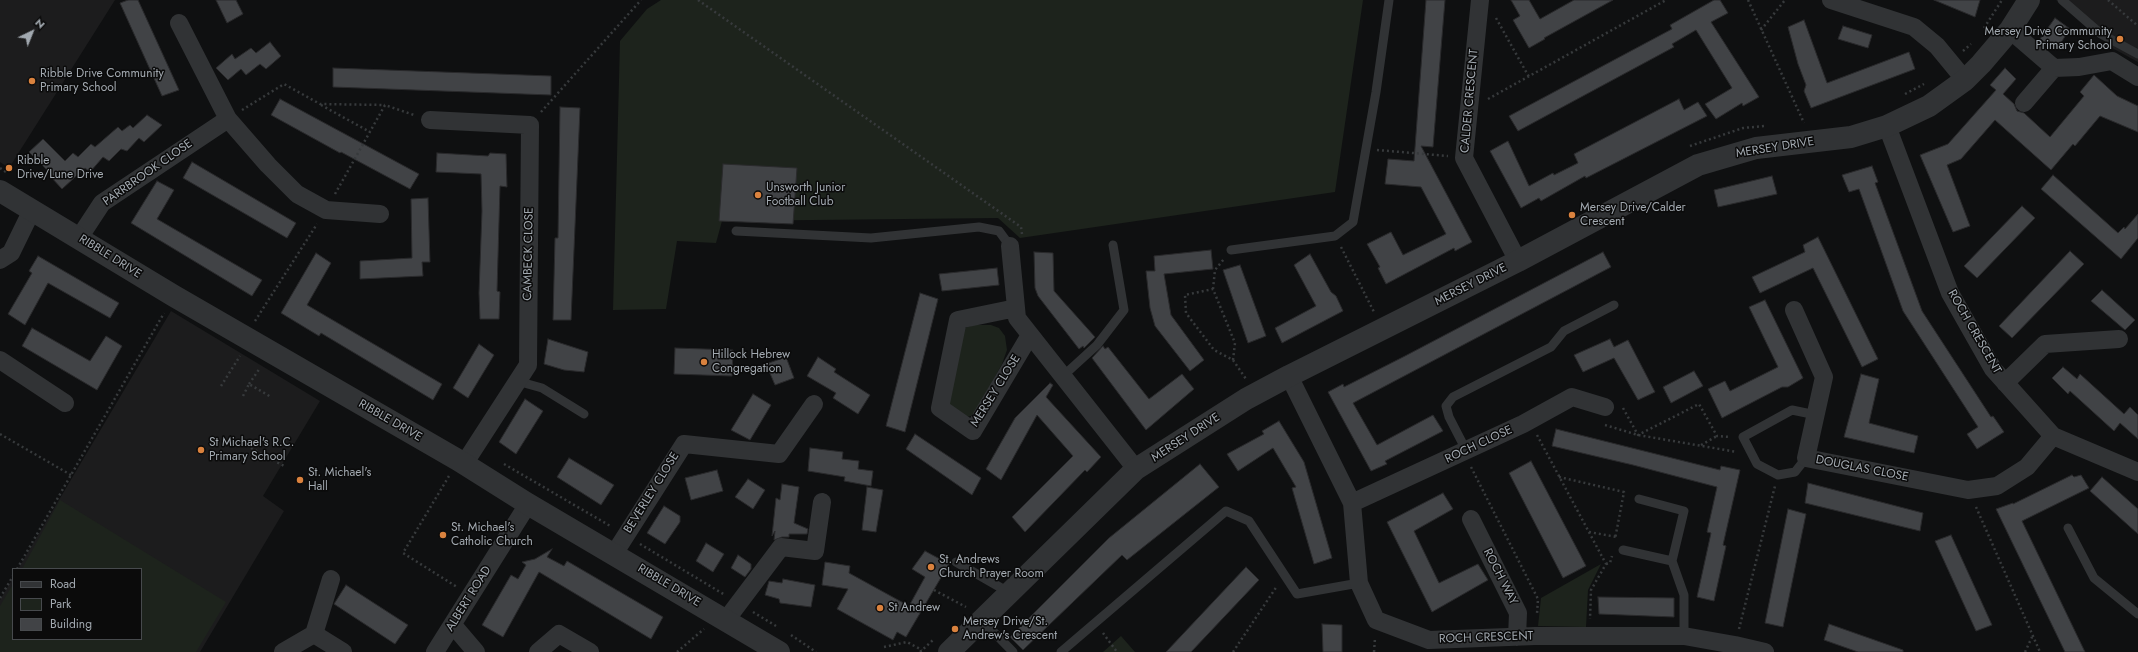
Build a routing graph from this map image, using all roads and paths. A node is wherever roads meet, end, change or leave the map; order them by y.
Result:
1 (641, 0) edge
2 (698, 0) edge
3 (1389, 0) edge
4 (1480, 0) edge
5 (1666, 0) edge
6 (1748, 0) edge
7 (1785, 0) edge
8 (1831, 0) edge
9 (2029, 0) edge
10 (2062, 0) edge
11 (2108, 0) edge
12 (1494, 14) dead end
13 (179, 23) dead end
14 (2138, 26) edge
15 (1761, 30) junction
16 (2010, 30) junction
17 (2138, 54) edge
18 (2054, 68) junction
19 (1529, 76) junction
20 (2138, 77) edge
21 (1965, 80) junction
22 (2024, 103) dead end
23 (320, 104) junction
24 (385, 105) dead end
25 (1468, 110) junction
26 (228, 119) junction
27 (430, 120) dead end
28 (530, 125) junction
29 (1887, 126) junction
30 (370, 132) dead end
31 (1812, 141) junction
32 (1366, 149) junction
33 (1464, 158) junction
34 (0, 191) edge
35 (32, 210) junction
36 (380, 214) dead end
37 (736, 231) dead end
38 (1336, 236) junction
39 (79, 238) junction
40 (1113, 244) dead end
41 (1010, 250) junction
42 (1231, 250) joint
43 (0, 260) edge
44 (1518, 261) junction
45 (1213, 289) junction
46 (174, 296) junction
47 (1614, 305) dead end
48 (1016, 308) junction
49 (1794, 310) dead end
50 (1375, 312) dead end
51 (1030, 335) junction
52 (245, 337) junction
53 (2119, 339) dead end
54 (0, 360) edge
55 (1233, 360) junction
56 (261, 366) dead end
57 (1063, 376) junction
58 (1289, 376) junction
59 (1246, 379) dead end
60 (517, 381) junction
61 (2005, 383) junction
62 (249, 384) junction
63 (221, 386) dead end
64 (242, 396) dead end
65 (271, 397) dead end
66 (65, 403) dead end
67 (814, 404) dead end
68 (1605, 407) joint
69 (584, 414) dead end
70 (1816, 415) junction
71 (1530, 421) junction
72 (1601, 424) dead end
73 (0, 434) edge
74 (1638, 435) junction
75 (1717, 436) junction
76 (2053, 436) junction
77 (1743, 437) junction
78 (1701, 445) junction
79 (251, 448) dead end
80 (1465, 451) junction
81 (1750, 452) junction
82 (1806, 458) junction
83 (461, 462) junction
84 (284, 466) dead end
85 (1136, 469) junction
86 (2138, 472) edge
87 (71, 475) junction
88 (1778, 475) junction
89 (1559, 477) junction
90 (1968, 490) junction
91 (1639, 499) dead end
92 (822, 502) dead end
93 (1352, 503) junction
94 (528, 504) junction
95 (1471, 519) dead end
96 (2068, 528) dead end
97 (1589, 532) junction
98 (1616, 536) junction
99 (1615, 543) dead end
100 (1613, 550) dead end
101 (1623, 550) joint
102 (614, 554) junction
103 (1672, 561) junction
104 (956, 562) dead end
105 (1606, 564) junction
106 (18, 568) edge
107 (1284, 576) junction
108 (12, 578) edge
109 (331, 579) dead end
110 (1358, 583) junction
111 (934, 590) dead end
112 (1010, 593) junction
113 (471, 596) junction
114 (0, 598) edge
115 (974, 614) junction
116 (2138, 614) edge
117 (722, 618) junction
118 (1095, 623) junction
119 (453, 625) junction
120 (314, 634) junction
121 (1535, 636) junction
122 (1684, 636) junction
123 (2033, 636) junction
124 (1517, 637) junction
125 (1591, 637) junction
126 (1735, 644) junction
127 (884, 647) dead end
128 (922, 650) dead end
129 (283, 652) edge
130 (343, 652) edge
131 (435, 652) edge
132 (476, 652) edge
133 (538, 652) edge
134 (590, 652) edge
135 (677, 652) edge
136 (779, 652) edge
137 (949, 652) edge
138 (1013, 652) edge
139 (1061, 652) edge
140 (1117, 652) edge
141 (1233, 652) edge
142 (1765, 652) edge
143 (2025, 652) edge
144 (2040, 652) edge

1 - 28 path
2 - 41 path
3 - 32 lane
4 - 25 street, CALDER CRESCENT
5 - 19 path
6 - 15 path
7 - 15 path
8 - 21 street
9 - 16 street, MERSEY DRIVE
10 - 17 lane
11 - 14 path
12 - 19 path
13 - 26 street
15 - 31 path
16 - 18 street
16 - 21 street, MERSEY DRIVE
18 - 20 street
18 - 22 street
19 - 25 path
21 - 29 street, MERSEY DRIVE
23 - 24 path
23 - 26 path
23 - 30 path
25 - 33 street, CALDER CRESCENT
26 - 36 street
26 - 39 street, PARRBROOK CLOSE
27 - 28 street
28 - 60 street, CAMBECK CLOSE
29 - 31 street, MERSEY DRIVE
29 - 61 street, ROCH CRESCENT
31 - 44 street, MERSEY DRIVE
32 - 33 path
32 - 38 lane
33 - 44 street, CALDER CRESCENT
34 - 35 street, RIBBLE DRIVE
35 - 39 street, RIBBLE DRIVE
35 - 43 street
37 - 41 lane
38 - 42 lane
38 - 50 path
39 - 46 street, RIBBLE DRIVE
40 - 57 lane
41 - 48 street
42 - 45 path
44 - 58 street, MERSEY DRIVE
45 - 55 path
45 - 55 path
46 - 52 street, RIBBLE DRIVE
46 - 87 path
47 - 80 lane
48 - 51 street
48 - 51 street, MERSEY CLOSE
49 - 70 street, DOUGLAS CLOSE
51 - 57 street
52 - 63 path
52 - 83 street, RIBBLE DRIVE
53 - 61 street
54 - 66 street
55 - 59 path
56 - 62 path
57 - 85 street
58 - 85 street, MERSEY DRIVE
58 - 93 street, ROCH CRESCENT
60 - 69 lane
60 - 83 street, CAMBECK CLOSE
61 - 76 street, ROCH CRESCENT
62 - 64 path
62 - 65 path
67 - 102 street, BEVERLEY CLOSE
68 - 71 street, ROCH CLOSE
68 - 74 path
70 - 77 lane
70 - 82 street, DOUGLAS CLOSE
71 - 80 street, ROCH CLOSE
71 - 89 path
72 - 74 path
73 - 87 path
74 - 75 path
74 - 78 path
75 - 77 path
75 - 78 path
76 - 86 street, ROCH CRESCENT
76 - 90 street, DOUGLAS CLOSE
77 - 81 lane
78 - 81 path
79 - 84 path
80 - 93 street, ROCH CLOSE
80 - 121 path
81 - 88 lane
82 - 88 lane
82 - 90 street, DOUGLAS CLOSE
83 - 94 street, RIBBLE DRIVE
83 - 113 path
85 - 112 street, MERSEY DRIVE
87 - 106 path
88 - 126 path
89 - 97 path
89 - 98 path
90 - 123 path
91 - 103 lane
92 - 117 street
93 - 110 street, ROCH CRESCENT
94 - 102 street, RIBBLE DRIVE
94 - 113 street, ALBERT ROAD
95 - 124 street, ROCH WAY
96 - 116 lane
97 - 98 path
97 - 105 path
98 - 99 path
98 - 101 path
100 - 105 path
101 - 103 lane
102 - 117 street, RIBBLE DRIVE
103 - 122 lane
104 - 112 lane
105 - 125 path
107 - 110 lane
107 - 118 lane
107 - 141 path
108 - 114 path
109 - 120 street
110 - 124 street, ROCH CRESCENT
111 - 115 path
112 - 115 street, MERSEY DRIVE
113 - 119 street, ALBERT ROAD
115 - 137 street, MERSEY DRIVE
115 - 138 lane
117 - 135 path
117 - 136 street, RIBBLE DRIVE
118 - 139 lane
118 - 140 path
119 - 131 street, ALBERT ROAD
119 - 132 street
120 - 129 street
120 - 130 street
121 - 124 street, ROCH CRESCENT
121 - 125 street, ROCH CRESCENT
122 - 125 street, ROCH CRESCENT
122 - 126 street, ROCH CRESCENT
123 - 143 path
123 - 144 path
126 - 142 street, ROCH CRESCENT
127 - 128 path
133 - 134 street

